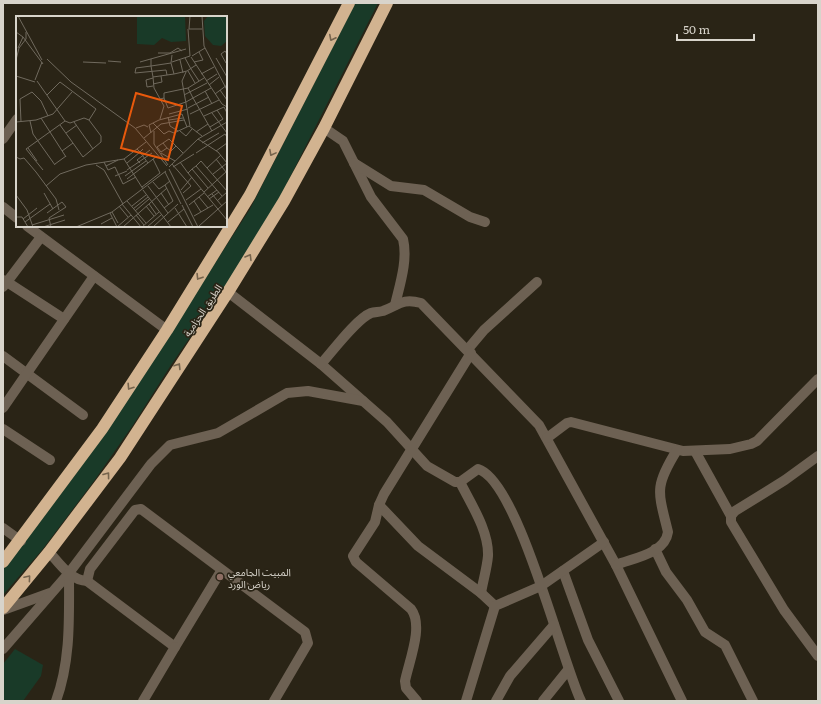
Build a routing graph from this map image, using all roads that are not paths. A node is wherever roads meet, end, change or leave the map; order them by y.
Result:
1 (350, 3) edge
2 (387, 3) edge
3 (16, 120) edge
4 (324, 128) junction
5 (3, 139) edge
6 (354, 163) junction
7 (3, 207) edge
8 (16, 216) edge
9 (485, 222) dead end
10 (28, 227) edge
11 (41, 237) junction
12 (94, 276) junction
13 (537, 282) dead end
14 (4, 283) edge
15 (228, 292) junction
16 (395, 305) junction
17 (64, 319) junction
18 (167, 330) junction
19 (469, 351) junction
20 (3, 356) edge
21 (321, 364) junction
22 (27, 373) junction
23 (818, 379) edge
24 (363, 401) junction
25 (3, 408) edge
26 (83, 415) dead end
27 (3, 429) edge
28 (547, 438) junction
29 (412, 449) junction
30 (677, 450) junction
31 (695, 451) junction
32 (818, 456) edge
33 (50, 460) dead end
34 (460, 482) junction
35 (379, 505) junction
36 (731, 516) junction
37 (3, 528) edge
38 (21, 541) junction
39 (604, 542) junction
40 (655, 549) junction
41 (49, 552) junction
42 (3, 562) edge
43 (616, 564) junction
44 (221, 571) junction
45 (563, 571) junction
46 (69, 573) junction
47 (87, 581) junction
48 (541, 586) junction
49 (51, 593) junction
50 (480, 593) junction
51 (496, 606) junction
52 (3, 609) edge
53 (554, 626) junction
54 (175, 646) junction
55 (3, 649) edge
56 (818, 656) edge
57 (568, 670) junction
58 (56, 701) edge
59 (143, 701) edge
60 (274, 701) edge
61 (418, 701) edge
62 (466, 701) edge
63 (496, 701) edge
64 (542, 701) edge
65 (581, 701) edge
66 (619, 701) edge
67 (682, 701) edge
68 (753, 701) edge

1 -> 18 highway, الطريق الحزامية
2 - 4 highway, الطريق الحزامية
3 - 5 street
4 - 6 street
15 -> 4 highway, الطريق الحزامية
6 - 9 street
6 - 16 street
7 - 8 street
10 - 11 street
11 - 12 street
11 - 14 street
12 - 17 street
12 - 18 street
13 - 19 street
14 - 17 street
15 - 21 street
41 -> 15 highway, الطريق الحزامية
16 - 19 street
16 - 21 street
17 - 22 street
18 -> 38 highway, الطريق الحزامية
19 - 28 street
19 - 29 street
20 - 22 street
21 - 24 street
22 - 25 street
22 - 26 street
23 - 31 street
24 - 29 street
24 - 46 street
27 - 33 street
28 - 30 street
28 - 39 street
29 - 34 street
29 - 35 street
30 - 31 street
30 - 40 street
31 - 36 street
32 - 36 street
34 - 48 street
34 - 50 street
35 - 50 street
35 - 61 street
36 - 56 street
37 - 38 street
38 - 42 highway, الطريق الحزامية
39 - 43 street
39 - 45 street
40 - 43 street
40 - 68 street
41 - 46 street
52 -> 41 highway, الطريق الحزامية
43 - 67 street
44 - 47 street
44 - 54 street
44 - 60 street
45 - 48 street
45 - 66 street
46 - 47 street
46 - 49 street
46 - 58 street
47 - 54 street
48 - 51 street
48 - 53 street
49 - 52 street
49 - 55 street
50 - 51 street
51 - 62 street
53 - 57 street
53 - 63 street
54 - 59 street
57 - 64 street
57 - 65 street

